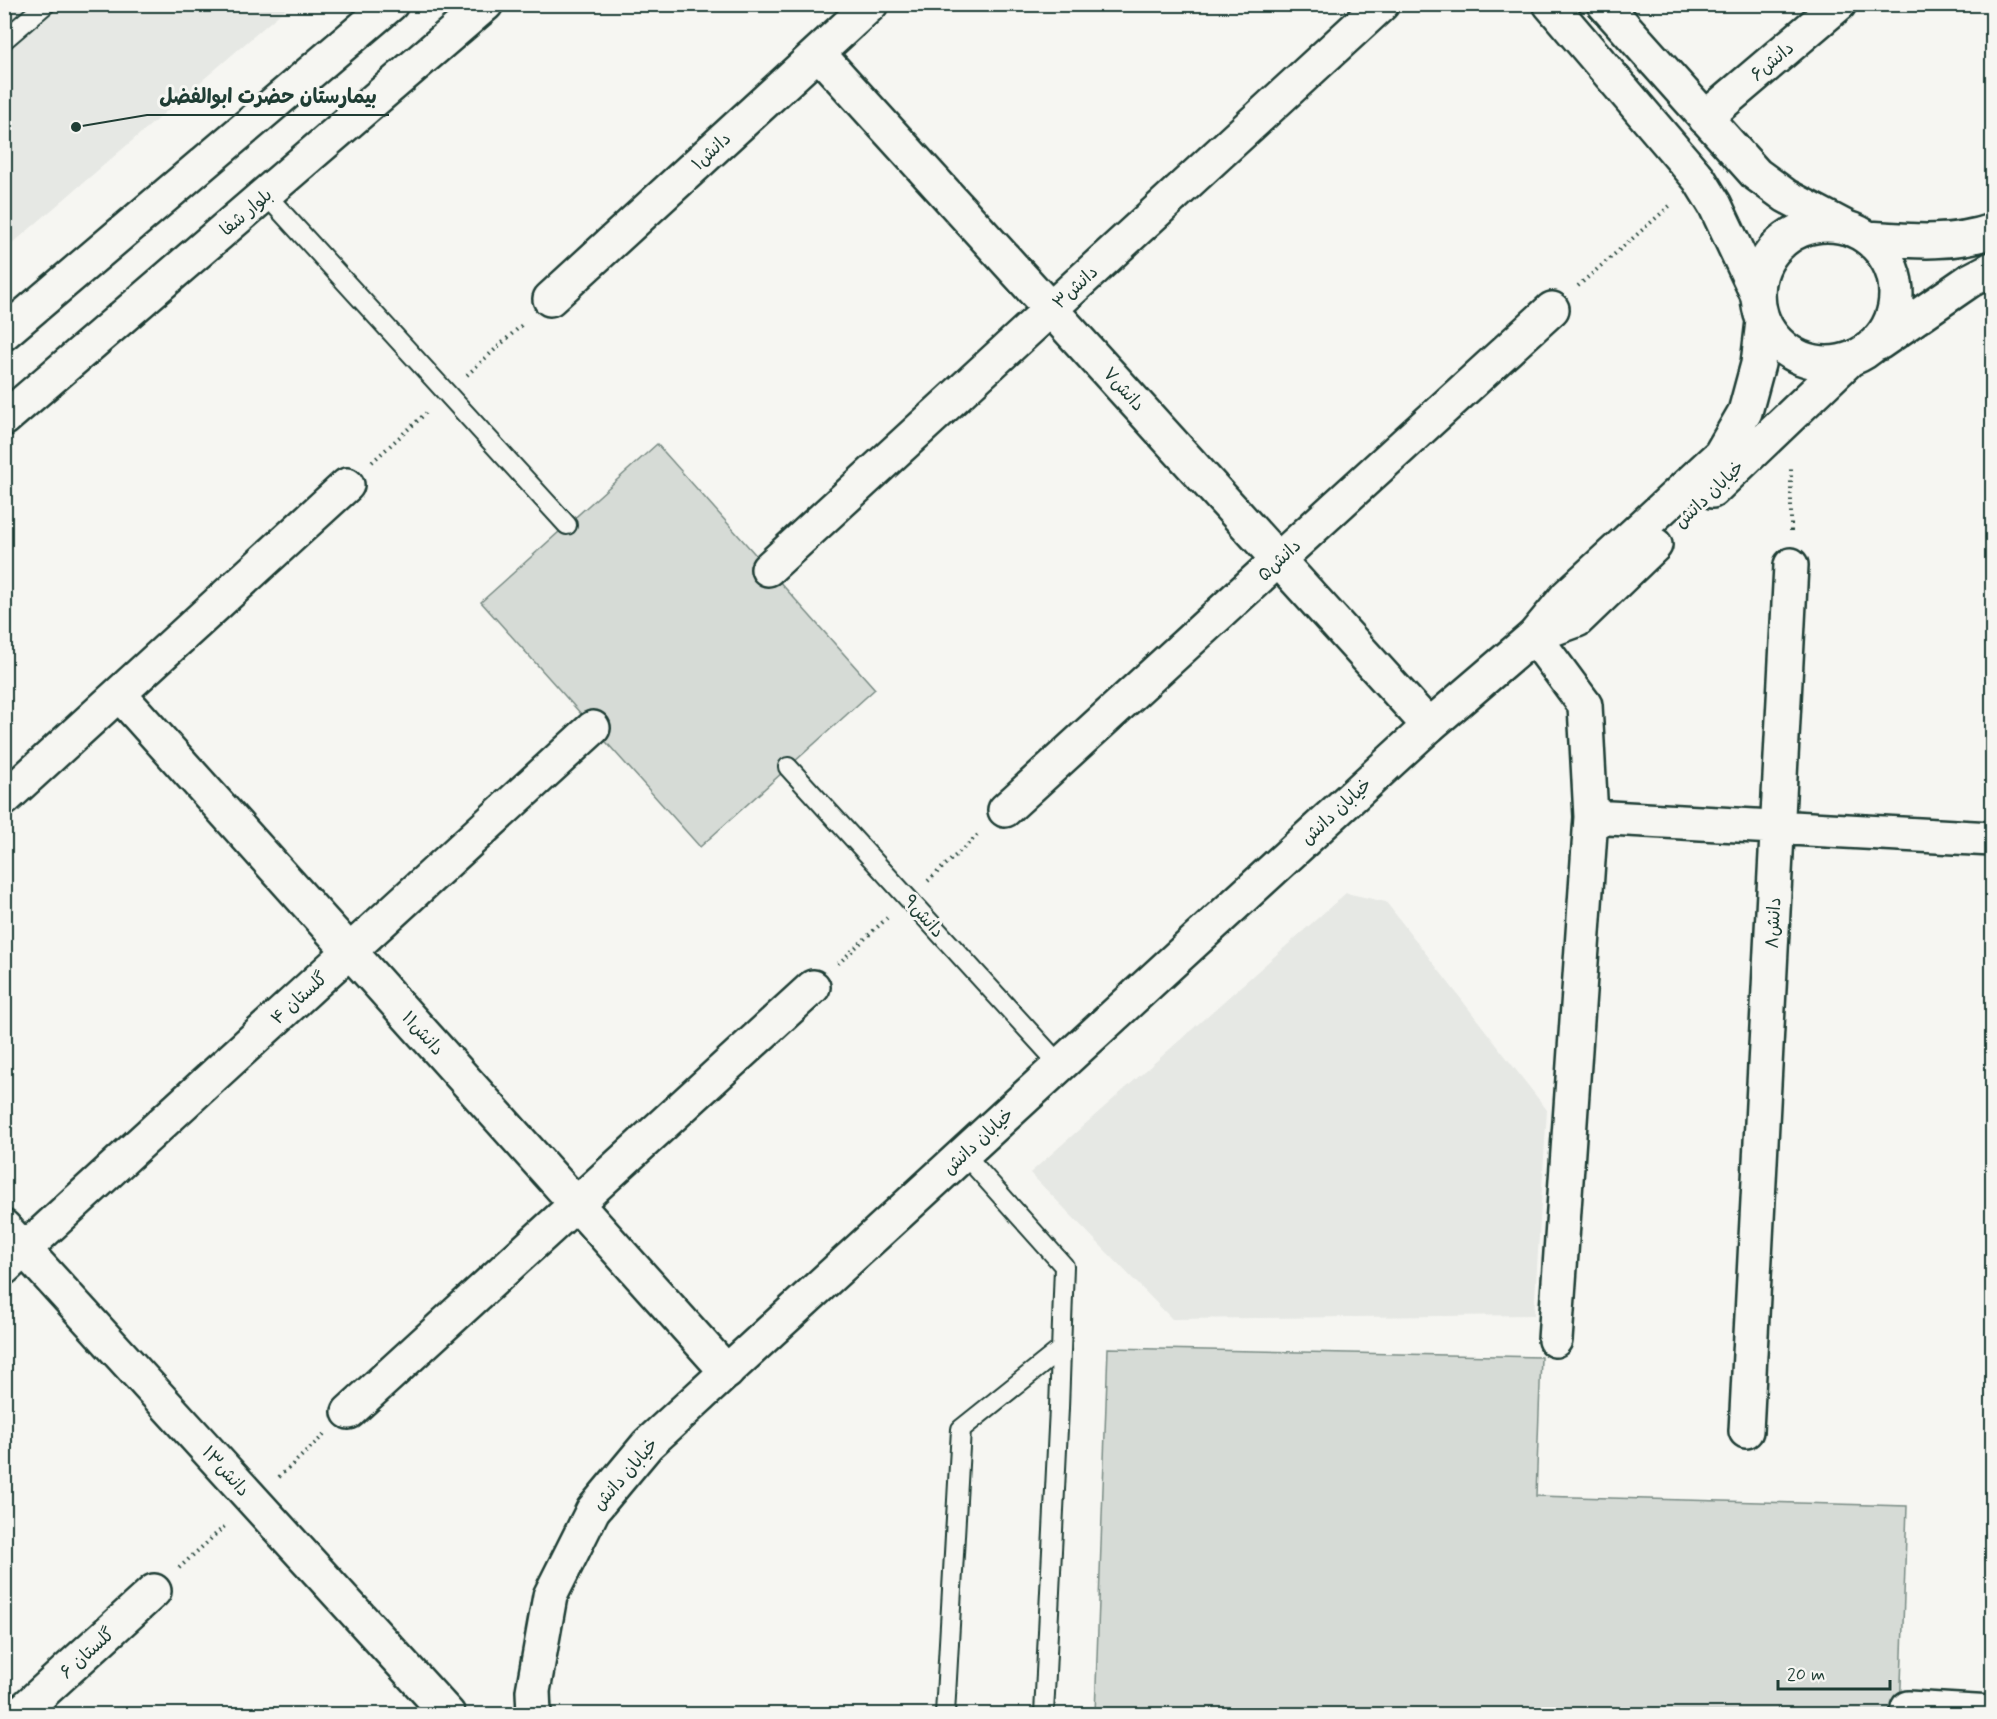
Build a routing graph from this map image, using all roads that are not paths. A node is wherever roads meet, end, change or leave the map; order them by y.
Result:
1 (46, 4) edge
2 (391, 4) edge
3 (486, 4) edge
4 (871, 4) edge
5 (1382, 4) edge
6 (1550, 4) edge
7 (1604, 4) edge
8 (1839, 4) edge
9 (4, 40) edge
10 (818, 53) junction
11 (1705, 118) junction
12 (266, 195) junction
13 (1992, 231) edge
14 (1857, 232) junction
15 (1992, 269) edge
16 (550, 298) road end
17 (1761, 308) junction
18 (1051, 309) junction
19 (1552, 309) road end
20 (4, 333) edge
21 (1859, 355) junction
22 (4, 419) edge
23 (347, 485) road end
24 (567, 525) dead end
25 (1279, 560) junction
26 (1791, 565) road end
27 (768, 568) dead end
28 (1534, 636) junction
29 (119, 694) junction
30 (1429, 726) junction
31 (593, 728) dead end
32 (788, 767) dead end
33 (4, 799) edge
34 (1005, 810) road end
35 (1591, 817) junction
36 (1778, 827) junction
37 (1992, 839) edge
38 (350, 951) junction
39 (813, 987) road end
40 (1060, 1065) junction
41 (964, 1154) junction
42 (576, 1203) junction
43 (11, 1248) edge
44 (1555, 1340) dead end
45 (1061, 1349) junction
46 (727, 1372) junction
47 (349, 1412) road end
48 (1746, 1431) dead end
49 (154, 1591) road end
50 (1908, 1708) dead end
51 (1992, 1713) edge
52 (19, 1714) edge
53 (448, 1714) edge
54 (534, 1714) edge
55 (945, 1714) edge
56 (1044, 1714) edge

1 - 9 lane
2 - 20 street
3 - 12 street, بلوار شفا
4 - 10 street, دانش۱
5 - 18 street, دانش۳
6 - 17 street
7 - 11 street
8 - 11 street, دانش۶
10 - 16 street, دانش۱
10 - 18 street, دانش۷
11 - 14 street
12 - 22 street, بلوار شفا
12 - 24 lane
13 - 14 street
14 - 17 street
14 - 21 street
15 - 21 street
17 - 21 street
17 - 28 street, خیابان دانش
18 - 25 street, دانش۷
18 - 27 street, دانش۳
19 - 25 street, دانش۵
21 - 28 street, خیابان دانش
23 - 29 street
25 - 30 street, دانش۷
25 - 34 street, دانش۵
26 - 36 street, دانش۸
28 - 30 street, خیابان دانش
28 - 35 street
29 - 33 street
29 - 38 street, دانش۱۱
30 - 40 street, خیابان دانش
31 - 38 street, گلستان ۴
32 - 40 lane, دانش۹
35 - 36 street
35 - 44 street
36 - 37 street
36 - 48 street, دانش۸
38 - 42 street, دانش۱۱
38 - 43 street, گلستان ۴
39 - 42 street
40 - 41 street, خیابان دانش
41 - 45 lane
41 - 46 street, خیابان دانش
42 - 46 street, دانش۱۱
42 - 47 street
43 - 53 street, دانش۱۳
45 - 55 lane
45 - 56 lane
46 - 54 street, خیابان دانش
49 - 52 street, گلستان ۶
50 - 51 street

